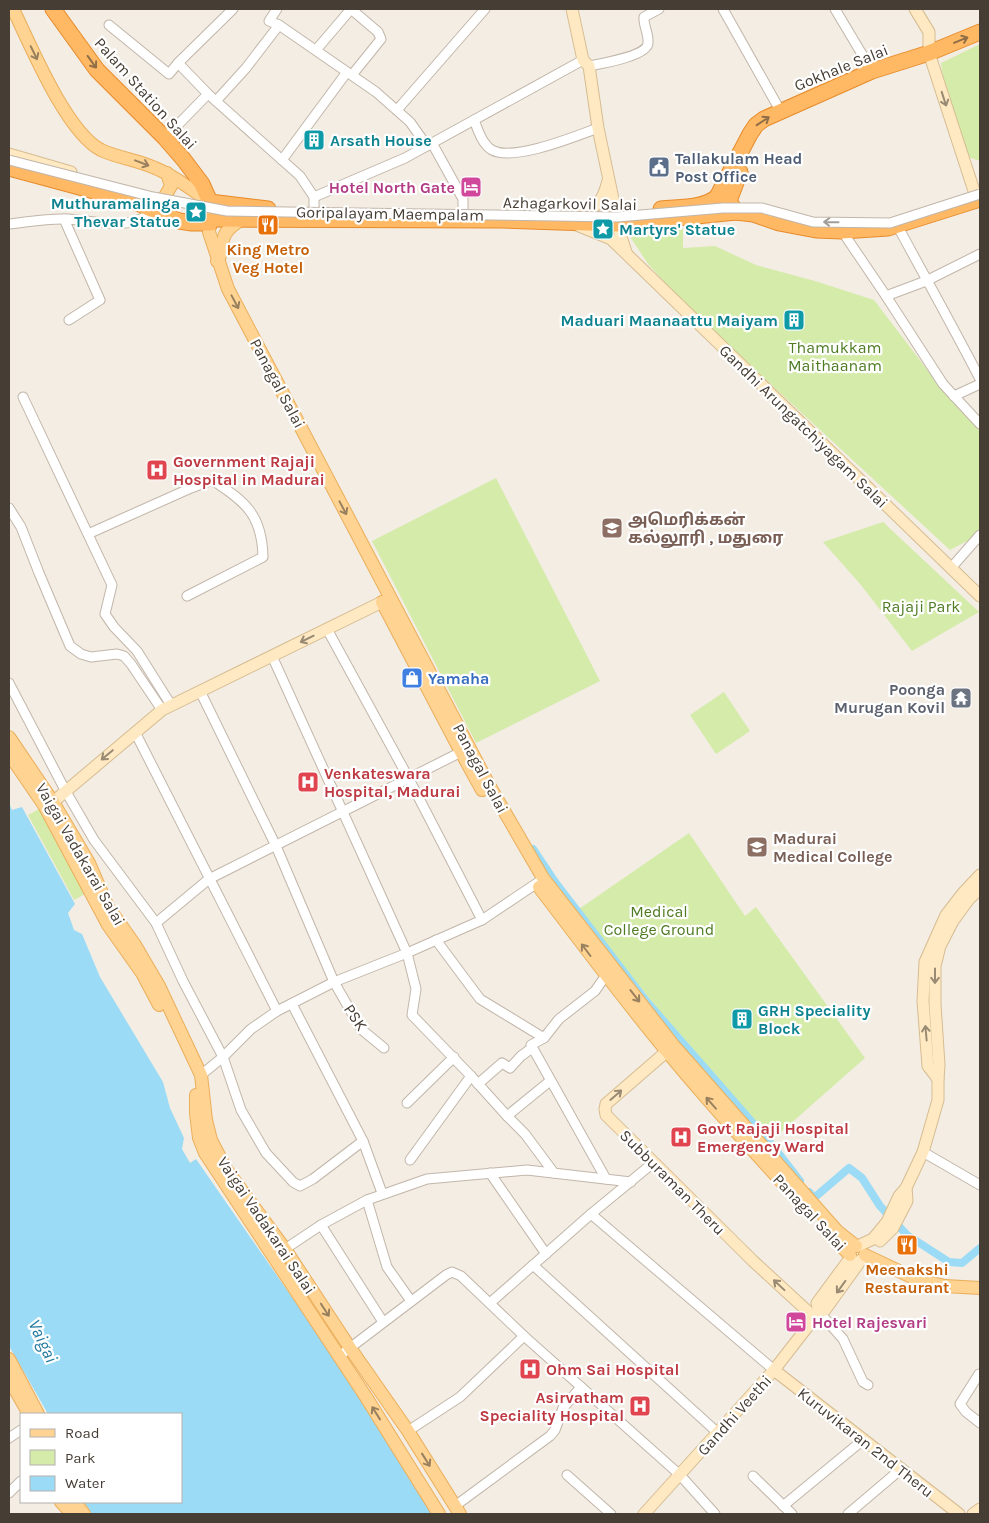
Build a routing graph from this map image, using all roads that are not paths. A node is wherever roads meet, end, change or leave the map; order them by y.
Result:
1 (13, 9) edge
2 (53, 9) edge
3 (234, 9) edge
4 (278, 9) edge
5 (351, 9) edge
6 (485, 9) edge
7 (572, 9) edge
8 (659, 9) edge
9 (723, 9) edge
10 (835, 9) edge
11 (915, 9) edge
12 (109, 25) dead end
13 (279, 25) junction
14 (980, 32) edge
15 (316, 50) junction
16 (929, 53) junction
17 (178, 63) junction
18 (586, 63) junction
19 (872, 71) junction
20 (349, 73) junction
21 (208, 94) junction
22 (216, 101) junction
23 (396, 110) junction
24 (781, 112) junction
25 (474, 120) junction
26 (598, 128) junction
27 (165, 138) junction
28 (429, 145) junction
29 (9, 154) edge
30 (9, 160) edge
31 (282, 160) junction
32 (736, 161) junction
33 (9, 168) edge
34 (166, 173) junction
35 (609, 179) junction
36 (717, 197) joint
37 (979, 198) edge
38 (210, 202) junction
39 (314, 203) junction
40 (153, 210) junction
41 (463, 211) junction
42 (736, 212) junction
43 (64, 219) junction
44 (242, 219) junction
45 (570, 219) junction
46 (616, 219) junction
47 (211, 221) junction
48 (9, 224) edge
49 (897, 225) junction
50 (842, 231) junction
51 (980, 254) edge
52 (628, 256) junction
53 (217, 261) junction
54 (926, 281) junction
55 (886, 296) junction
56 (69, 320) dead end
57 (980, 379) edge
58 (980, 384) edge
59 (954, 396) junction
60 (23, 397) dead end
61 (980, 424) edge
62 (9, 508) edge
63 (88, 534) junction
64 (980, 535) edge
65 (951, 568) junction
66 (187, 596) dead end
67 (980, 596) edge
68 (382, 602) joint
69 (327, 629) junction
70 (272, 656) junction
71 (9, 683) edge
72 (200, 691) junction
73 (166, 707) junction
74 (135, 732) junction
75 (9, 737) edge
76 (465, 750) junction
77 (9, 754) edge
78 (409, 779) junction
79 (65, 790) junction
80 (49, 803) junction
81 (342, 812) junction
82 (276, 846) junction
83 (980, 875) edge
84 (209, 879) junction
85 (539, 881) junction
86 (980, 889) edge
87 (482, 920) junction
88 (156, 923) junction
89 (436, 940) junction
90 (407, 953) junction
91 (609, 971) junction
92 (334, 982) junction
93 (292, 1004) junction
94 (277, 1011) junction
95 (544, 1038) junction
96 (384, 1048) dead end
97 (532, 1048) junction
98 (670, 1048) junction
99 (223, 1057) junction
100 (454, 1057) junction
101 (201, 1075) junction
102 (471, 1076) junction
103 (938, 1079) junction
104 (550, 1082) junction
105 (478, 1084) junction
106 (407, 1103) dead end
107 (506, 1116) junction
108 (363, 1141) junction
109 (923, 1152) junction
110 (410, 1160) dead end
111 (653, 1164) junction
112 (490, 1173) junction
113 (554, 1173) junction
114 (606, 1179) junction
115 (631, 1182) junction
116 (980, 1185) edge
117 (382, 1194) junction
118 (367, 1200) junction
119 (591, 1214) junction
120 (321, 1226) junction
121 (285, 1249) junction
122 (858, 1253) junction
123 (546, 1254) junction
124 (533, 1265) junction
125 (980, 1288) edge
126 (411, 1301) junction
127 (490, 1303) junction
128 (817, 1315) junction
129 (383, 1322) junction
130 (524, 1336) junction
131 (350, 1348) junction
132 (338, 1357) junction
133 (9, 1359) edge
134 (774, 1370) junction
135 (979, 1374) edge
136 (9, 1379) edge
137 (868, 1385) dead end
138 (581, 1387) junction
139 (27, 1413) edge
140 (37, 1413) edge
141 (980, 1423) edge
142 (408, 1430) junction
143 (20, 1431) edge
144 (718, 1433) junction
145 (9, 1438) edge
146 (863, 1440) junction
147 (901, 1469) junction
148 (567, 1475) dead end
149 (680, 1475) junction
150 (753, 1476) dead end
151 (20, 1482) edge
152 (9, 1493) edge
153 (62, 1503) edge
154 (76, 1503) edge
155 (783, 1506) junction
156 (980, 1509) edge
157 (457, 1510) edge
158 (72, 1514) edge
159 (84, 1514) edge
160 (439, 1514) edge
161 (611, 1514) edge
162 (644, 1514) edge
163 (714, 1514) edge
164 (792, 1514) edge
165 (848, 1514) edge
166 (959, 1514) edge
167 (973, 1514) edge

1 -> 34 main road
2 -> 27 highway, Palam Station Salai
3 - 17 street
4 - 13 street
5 - 15 street
5 - 20 street
6 - 23 street
7 - 18 street, Gandhi Arungatchiyagam Salai
8 - 18 street
9 - 24 street
10 - 19 street
11 - 16 street
12 - 17 street
13 - 15 street
13 - 22 street
16 -> 14 highway, Gokhale Salai
15 - 20 street
16 - 19 highway, Gokhale Salai
16 -> 37 street
17 - 21 street
18 - 25 street
18 - 26 street, Gandhi Arungatchiyagam Salai
19 - 24 highway, Gokhale Salai
20 - 23 street
20 - 31 street
21 - 22 street
21 - 27 street
22 - 31 street
23 - 28 street
32 -> 24 highway, Gokhale Salai
25 - 26 street
25 - 28 street
26 - 35 street, Gandhi Arungatchiyagam Salai
27 - 38 highway, Palam Station Salai
28 - 39 street
28 - 41 street
29 - 40 street
37 -> 30 street, Goripalayam Maempalam, bridge
31 - 39 street
32 - 36 highway, Gokhale Salai
32 - 42 highway, Gokhale Salai
33 - 40 highway, Azhagarkovil Salai
34 - 38 main road
34 - 40 main road
35 - 45 street
35 - 46 street, Gandhi Arungatchiyagam Salai
36 - 46 highway, Azhagarkovil Salai
37 - 49 highway, Azhagarkovil Salai
38 - 39 highway, Azhagarkovil Salai
38 - 47 highway, Palam Station Salai
39 - 41 highway, Azhagarkovil Salai
40 - 43 street
40 - 47 highway, Azhagarkovil Salai
41 - 45 highway, Azhagarkovil Salai
42 - 46 highway, Azhagarkovil Salai
42 - 50 highway, Azhagarkovil Salai
43 - 48 street
43 - 56 street
44 - 45 highway, Azhagarkovil Salai
44 - 47 highway, Azhagarkovil Salai
44 - 53 main road
45 - 46 highway, Azhagarkovil Salai
45 - 52 street, Gandhi Arungatchiyagam Salai
46 - 52 street, Gandhi Arungatchiyagam Salai
47 - 53 main road, Panagal Salai
49 - 50 highway, Azhagarkovil Salai
49 - 54 street
50 - 55 street
51 - 54 street
52 - 65 street, Gandhi Arungatchiyagam Salai
53 -> 76 main road, Panagal Salai
54 - 55 street
54 - 57 street
55 - 59 street
58 - 59 street
59 - 61 street
60 - 63 street
62 - 73 street
63 - 66 street
63 - 73 street
64 - 65 street
65 - 67 street, Gandhi Arungatchiyagam Salai
68 - 69 street
68 - 76 main road, Panagal Salai
69 -> 70 street
69 - 78 street
70 - 72 street
70 - 81 street
71 - 79 street
72 - 73 street
72 - 82 street, PSK
73 - 74 street
74 -> 79 street
74 - 84 street
75 - 80 main road, Vaigai Vadakarai Salai
76 - 78 street
76 - 85 main road, Panagal Salai
77 - 80 main road, Vaigai Vadakarai Salai
78 - 81 street
78 - 87 street
79 - 80 street
79 - 88 street
80 - 101 main road, Vaigai Vadakarai Salai
80 - 132 main road, Vaigai Vadakarai Salai
81 - 82 street
81 - 90 street
82 - 84 street
82 - 92 street, PSK
103 -> 83 street
84 - 88 street
84 - 94 street
85 - 87 street
85 - 91 main road, Panagal Salai
86 -> 103 street
87 - 89 street
88 - 99 street
89 - 90 street
89 - 95 street
90 - 92 street
90 - 100 street
91 - 95 street
91 - 98 main road, Panagal Salai
92 - 93 street
92 - 96 street, PSK
93 - 94 street
93 - 108 street
94 - 99 street
95 - 97 street
97 - 104 street
97 - 105 street
111 -> 98 street, Subburaman Theru
98 - 122 main road, Panagal Salai
99 - 101 street
99 - 108 street
100 - 102 street
100 - 106 street
101 - 121 main road, Vaigai Vadakarai Salai
102 - 105 street
102 - 110 street
103 - 109 street
104 - 107 street
104 - 114 street
105 - 107 street
107 - 113 street
108 - 117 street
109 - 116 street
109 - 122 street, Gandhi Veethi
111 - 115 street
128 -> 111 street, Subburaman Theru
112 - 113 street
112 - 117 street
112 - 123 street
113 - 114 street
114 - 115 street
115 - 119 street
117 - 118 street
118 - 120 street
118 - 126 street
119 - 123 street
119 - 134 street
120 - 121 street
120 - 129 street
121 -> 131 main road, Vaigai Vadakarai Salai
122 - 125 main road, Panagal Salai
122 - 128 street, Gandhi Veethi
123 - 124 street
124 - 127 street
124 - 144 street
126 - 127 street
126 - 129 street
127 - 130 street
128 - 134 street, Gandhi Veethi
128 - 137 street
129 - 131 street
130 - 138 street
130 - 142 street
131 - 132 street
131 - 142 main road, Vaigai Vadakarai Salai
160 -> 132 main road, Vaigai Vadakarai Salai
133 - 140 main road
134 - 144 street, Gandhi Veethi
134 - 146 street, Kuruvikaran 2nd Theru
135 - 141 street
136 - 139 main road
138 - 149 street
138 - 157 street
142 -> 157 main road, Vaigai Vadakarai Salai
143 - 145 street
144 - 149 street, Gandhi Veethi
146 - 147 street, Kuruvikaran 2nd Theru
146 - 155 street
147 - 165 street
147 - 166 street, Kuruvikaran 2nd Theru
148 - 161 street
149 - 162 street, Gandhi Veethi
149 - 163 street
150 - 155 street
151 - 152 street
153 - 158 main road
154 - 159 main road
155 - 164 street
156 - 167 street

